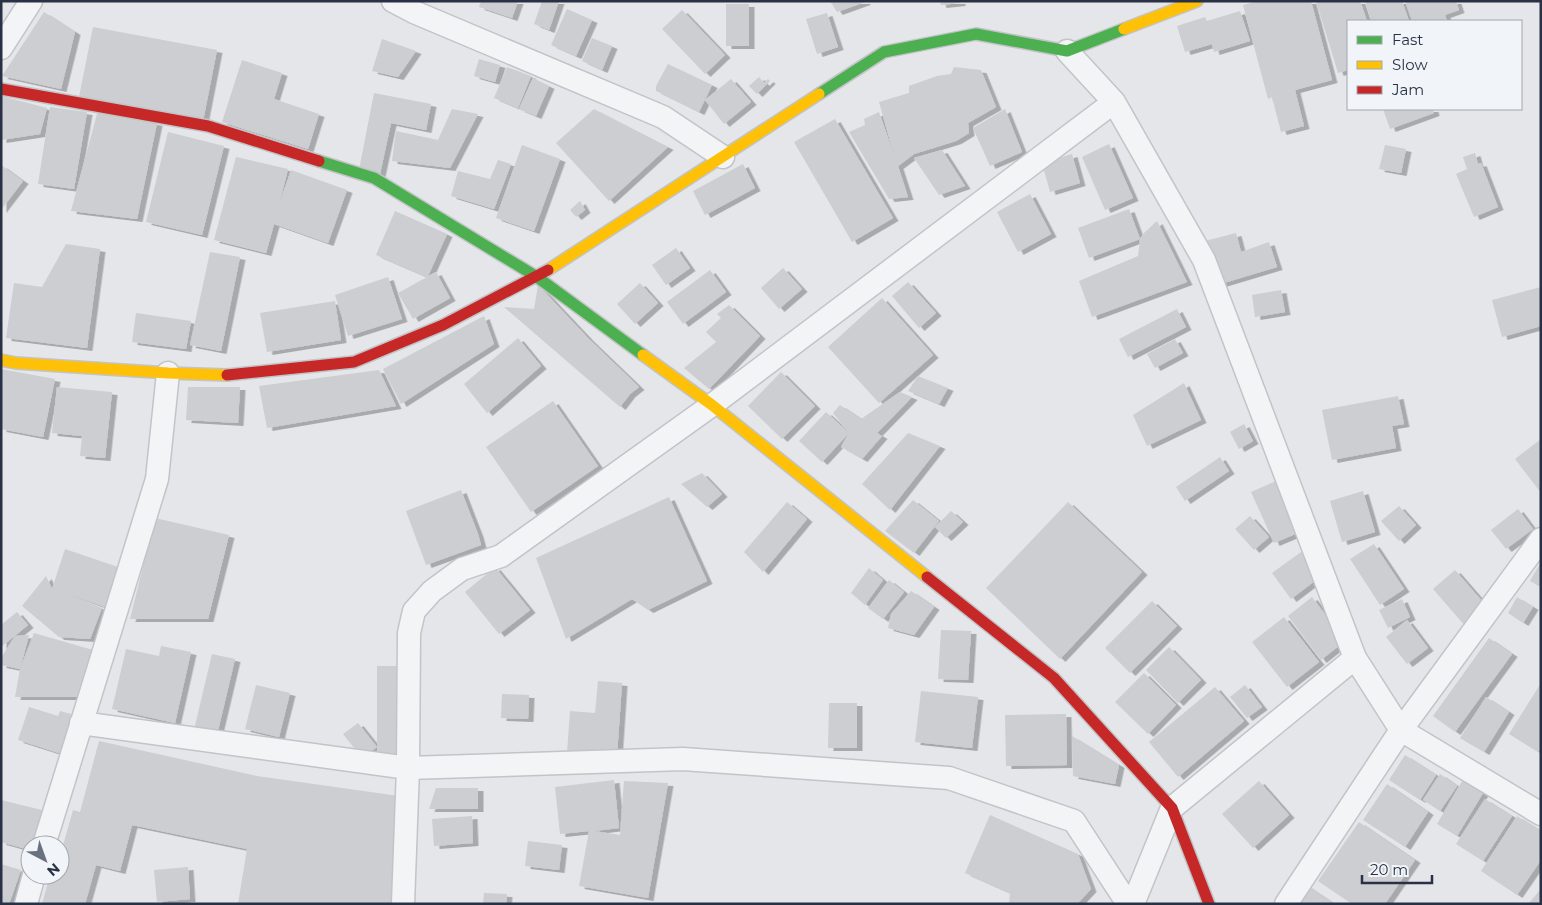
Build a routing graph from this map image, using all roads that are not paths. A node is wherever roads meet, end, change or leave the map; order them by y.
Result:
1 (31, 1) edge
2 (393, 1) edge
3 (1196, 1) edge
4 (1, 48) edge
5 (1067, 52) junction
6 (1, 89) edge
7 (1114, 102) junction
8 (723, 157) junction
9 (537, 277) junction
10 (1, 360) edge
11 (168, 373) junction
12 (712, 405) junction
13 (1541, 539) edge
14 (1355, 658) junction
15 (81, 723) junction
16 (1401, 730) junction
17 (408, 768) junction
18 (1172, 808) junction
19 (1541, 814) edge
20 (47, 835) edge
21 (31, 885) edge
22 (26, 904) edge
23 (403, 904) edge
24 (1128, 904) edge
25 (1133, 904) edge
26 (1209, 904) edge
27 (1286, 904) edge

1 - 4 street
2 - 8 street
3 - 5 street
5 - 7 street
5 - 8 street
6 - 9 street
7 - 12 street
7 - 14 street
8 - 9 street
9 - 11 street
9 - 12 street
10 - 11 street
11 - 15 street
12 - 17 street
12 - 18 street
13 - 16 street
14 - 16 street
14 - 18 street
15 - 17 street
15 - 20 street
16 - 19 street
16 - 27 street
17 - 23 street
17 - 24 street
18 - 25 street
18 - 26 street
21 - 22 street

